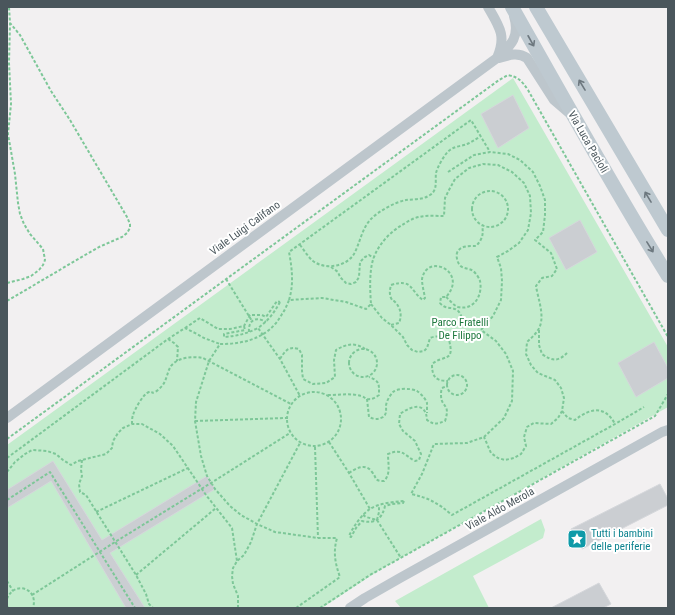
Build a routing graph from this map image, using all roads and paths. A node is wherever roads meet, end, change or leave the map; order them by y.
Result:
1 (9, 7) edge
2 (488, 7) edge
3 (512, 7) edge
4 (536, 7) edge
5 (542, 7) edge
6 (10, 23) junction
7 (547, 26) junction
8 (497, 58) junction
9 (573, 117) junction
10 (481, 136) junction
11 (490, 152) junction
12 (448, 172) dead end
13 (482, 226) junction
14 (668, 230) edge
15 (299, 244) junction
16 (374, 258) junction
17 (330, 266) junction
18 (668, 276) edge
19 (226, 279) junction
20 (7, 283) edge
21 (446, 296) junction
22 (289, 300) junction
23 (7, 301) edge
24 (371, 304) junction
25 (250, 315) junction
26 (252, 321) junction
27 (266, 322) junction
28 (391, 325) junction
29 (244, 326) junction
30 (185, 328) junction
31 (258, 328) junction
32 (539, 329) junction
33 (249, 332) junction
34 (262, 335) junction
35 (443, 337) junction
36 (668, 337) edge
37 (168, 339) junction
38 (220, 344) junction
39 (365, 349) junction
40 (567, 353) dead end
41 (280, 360) junction
42 (177, 361) junction
43 (209, 361) junction
44 (369, 377) junction
45 (448, 381) junction
46 (447, 386) junction
47 (668, 394) edge
48 (328, 395) junction
49 (300, 396) junction
50 (367, 399) junction
51 (291, 404) junction
52 (644, 407) dead end
53 (562, 411) junction
54 (427, 414) junction
55 (7, 418) edge
56 (286, 418) junction
57 (195, 422) junction
58 (132, 424) junction
59 (615, 424) junction
60 (666, 430) edge
61 (290, 433) junction
62 (484, 437) junction
63 (7, 439) edge
64 (329, 442) junction
65 (300, 443) junction
66 (315, 446) junction
67 (7, 458) edge
68 (82, 460) junction
69 (188, 468) junction
70 (7, 472) edge
71 (349, 473) junction
72 (211, 483) junction
73 (202, 489) junction
74 (7, 500) edge
75 (379, 506) junction
76 (216, 508) junction
77 (370, 509) junction
78 (96, 512) junction
79 (363, 515) junction
80 (377, 520) junction
81 (257, 524) junction
82 (318, 538) junction
83 (115, 542) junction
84 (100, 551) junction
85 (401, 558) junction
86 (236, 561) junction
87 (136, 575) junction
88 (7, 581) edge
89 (13, 591) junction
90 (32, 595) junction
91 (7, 599) edge
92 (33, 608) edge
93 (136, 608) edge
94 (153, 608) edge
95 (238, 608) edge
96 (296, 608) edge
97 (320, 608) edge
98 (350, 608) edge

1 - 6 path
2 - 8 street
3 - 8 street, Viale Luigi Califano
3 -> 9 main road, Via Luca Pacioli
4 - 7 main road
5 - 7 street
6 - 20 path
6 - 23 path
14 -> 7 main road
8 - 9 street, Viale Luigi Califano
8 - 55 street, Viale Luigi Califano
9 -> 18 main road, Via Luca Pacioli
10 - 11 path
10 - 15 path
10 - 17 path
11 - 12 path
11 - 32 path
13 - 13 path
13 - 21 path
15 - 17 path
15 - 22 path
16 - 17 path
16 - 24 path
16 - 62 path
19 - 25 path
19 - 36 path
19 - 63 path
21 - 28 path
21 - 35 path
22 - 24 path
22 - 34 path
24 - 28 path
25 - 26 path
25 - 27 path
25 - 29 path
26 - 27 path
26 - 33 path
27 - 31 path
28 - 35 path
29 - 30 path
29 - 33 path
30 - 37 path
30 - 38 path
31 - 33 path
31 - 34 path
32 - 40 path
32 - 53 path
34 - 38 path
34 - 41 path
35 - 45 path
37 - 42 path
37 - 67 path
38 - 43 path
39 - 41 path
39 - 44 path
39 - 44 path
41 - 49 path
42 - 43 path
42 - 58 path
43 - 51 path
43 - 57 path
44 - 50 path
45 - 46 path
45 - 46 path
46 - 54 path
47 - 85 path
48 - 49 path
48 - 50 path
48 - 64 path
49 - 51 path
50 - 54 path
51 - 56 path
52 - 59 path
53 - 59 path
53 - 62 path
54 - 71 path
56 - 57 path
56 - 61 path
57 - 72 path
58 - 68 path
58 - 69 path
59 - 62 path
60 - 98 street, Viale Aldo Merola
61 - 65 path
61 - 72 path
64 - 66 path
64 - 71 path
65 - 66 path
65 - 81 path
66 - 82 path
68 - 70 path
68 - 78 path
69 - 73 path
69 - 78 path
71 - 77 path
72 - 73 path
72 - 81 path
73 - 76 path
73 - 83 path
74 - 84 path
75 - 77 path
75 - 80 path
75 - 80 path
76 - 86 path
76 - 87 path
77 - 79 path
78 - 83 path
79 - 80 path
79 - 80 path
80 - 85 path
81 - 82 path
81 - 86 path
82 - 96 path
83 - 84 path
83 - 87 path
84 - 90 path
84 - 93 path
85 - 97 path
86 - 95 path
87 - 94 path
88 - 89 path
89 - 90 path
89 - 91 path
90 - 92 path

